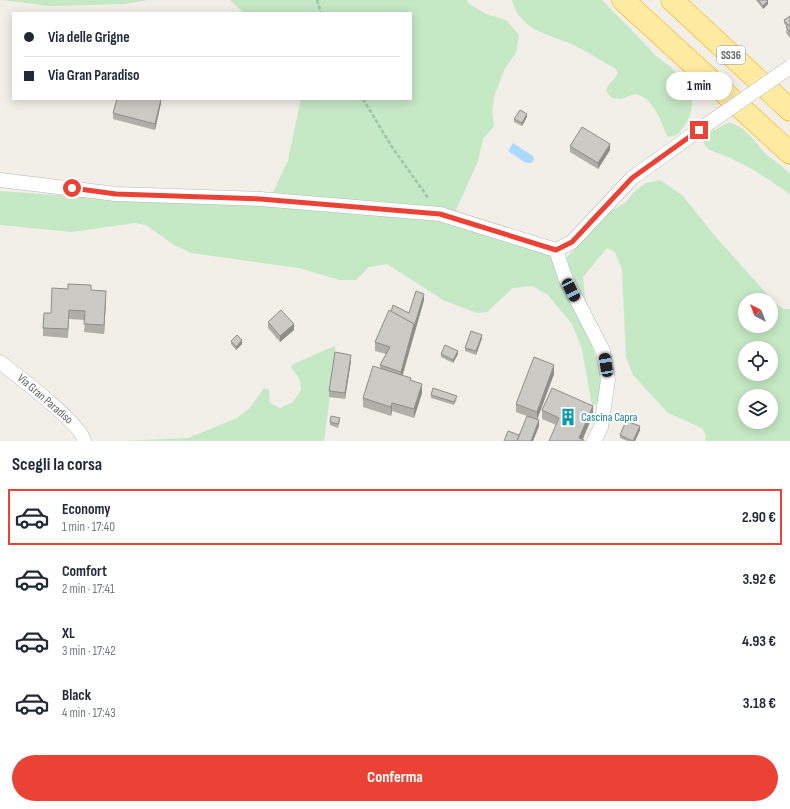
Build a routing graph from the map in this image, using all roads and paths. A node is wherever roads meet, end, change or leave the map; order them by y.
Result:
1 (317, 0) edge
2 (623, 0) edge
3 (672, 0) edge
4 (321, 12) edge
5 (790, 67) edge
6 (364, 100) edge
7 (790, 110) edge
8 (790, 153) edge
9 (0, 180) edge
10 (440, 214) junction
11 (556, 250) junction
12 (0, 362) edge
13 (84, 441) edge
14 (594, 441) edge

1 - 4 path
2 - 8 highway, SS36
3 - 7 highway, SS36
5 - 11 street, bridge
6 - 10 path
9 - 10 street
10 - 11 street
11 - 14 street
12 - 13 street, Via Gran Paradiso

